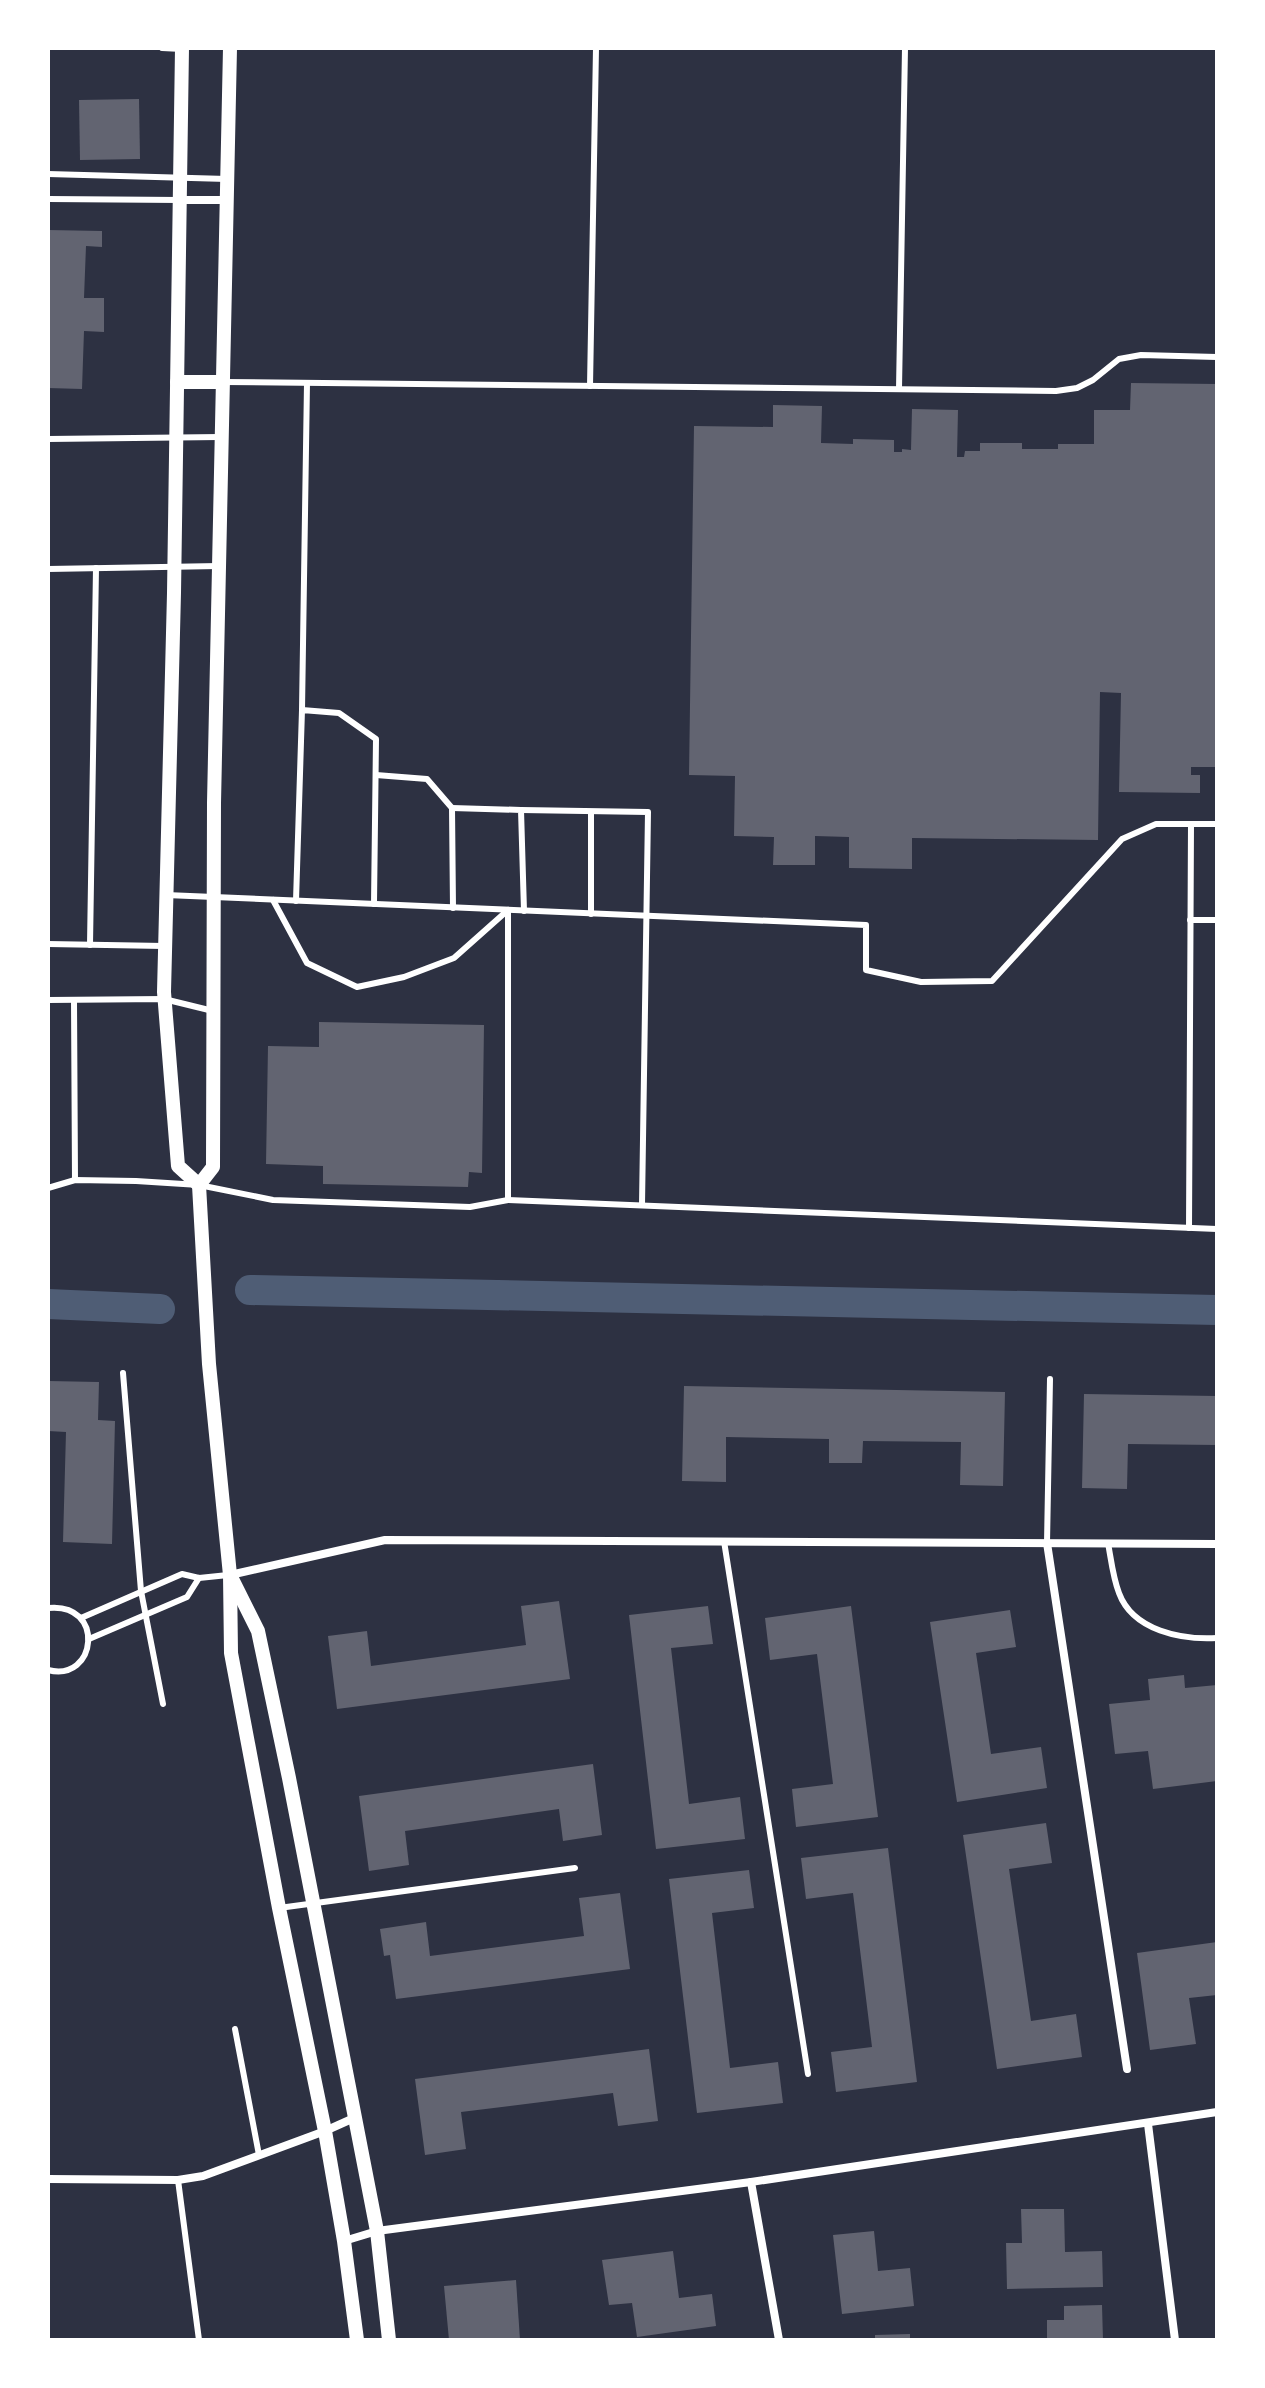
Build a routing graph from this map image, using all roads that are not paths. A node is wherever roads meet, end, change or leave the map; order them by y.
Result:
1 (162, 48) edge
2 (182, 48) edge
3 (230, 48) edge
4 (596, 48) edge
5 (905, 48) edge
6 (48, 174) edge
7 (180, 178) junction
8 (227, 179) junction
9 (48, 199) edge
10 (180, 200) junction
11 (226, 200) junction
12 (1217, 357) edge
13 (177, 382) junction
14 (223, 382) junction
15 (307, 383) junction
16 (590, 386) junction
17 (899, 389) junction
18 (176, 437) junction
19 (221, 437) junction
20 (48, 439) edge
21 (219, 566) junction
22 (174, 567) junction
23 (96, 568) junction
24 (48, 569) edge
25 (302, 710) junction
26 (376, 775) junction
27 (452, 808) junction
28 (521, 810) junction
29 (591, 812) junction
30 (1191, 824) junction
31 (1217, 824) edge
32 (166, 895) junction
33 (214, 898) junction
34 (273, 900) junction
35 (296, 901) junction
36 (374, 904) junction
37 (453, 908) junction
38 (508, 910) junction
39 (524, 911) junction
40 (591, 914) junction
41 (648, 916) junction
42 (1190, 920) junction
43 (1217, 920) edge
44 (48, 944) edge
45 (90, 945) junction
46 (165, 946) junction
47 (164, 999) junction
48 (48, 1000) edge
49 (74, 1000) junction
50 (213, 1011) junction
51 (75, 1180) junction
52 (199, 1185) junction
53 (48, 1188) edge
54 (508, 1200) junction
55 (642, 1205) junction
56 (1189, 1228) junction
57 (1217, 1229) edge
58 (123, 1373) dead end
59 (1050, 1379) dead end
60 (724, 1541) junction
61 (1047, 1543) junction
62 (1108, 1543) junction
63 (1217, 1544) edge
64 (230, 1575) junction
65 (199, 1578) junction
66 (141, 1591) junction
67 (48, 1608) edge
68 (147, 1614) junction
69 (81, 1618) junction
70 (1217, 1638) edge
71 (89, 1639) junction
72 (48, 1670) edge
73 (163, 1704) dead end
74 (575, 1868) dead end
75 (313, 1903) junction
76 (279, 1908) junction
77 (235, 2029) dead end
78 (1127, 2069) dead end
79 (808, 2074) dead end
80 (1217, 2112) edge
81 (354, 2118) junction
82 (1148, 2124) junction
83 (325, 2131) junction
84 (259, 2155) junction
85 (48, 2179) edge
86 (178, 2180) junction
87 (751, 2182) junction
88 (377, 2231) junction
89 (344, 2241) junction
90 (199, 2340) edge
91 (357, 2340) edge
92 (389, 2340) edge
93 (779, 2340) edge
94 (1175, 2340) edge

1 - 2 lane
2 - 7 street
3 - 8 street
4 - 16 lane
5 - 17 lane
6 - 7 lane
7 - 8 lane
7 - 10 street
8 - 11 street
9 - 10 lane
10 - 11 street
10 - 13 street
11 - 14 street
12 - 17 lane
13 - 14 street
13 - 18 street
14 - 15 lane
14 - 19 street
15 - 16 lane
15 - 25 lane
16 - 17 lane
18 - 19 lane
18 - 20 lane
18 - 22 street
19 - 21 street
21 - 22 lane
21 - 33 street
22 - 23 lane
22 - 32 street
23 - 24 lane
23 - 45 lane
25 - 26 lane
25 - 35 lane
26 - 27 lane
26 - 36 lane
27 - 28 lane
27 - 37 lane
28 - 29 lane
28 - 39 lane
29 - 40 lane
29 - 41 lane
30 - 31 lane
30 - 41 lane
30 - 42 lane
32 - 33 lane
32 - 46 street
33 - 34 lane
33 - 50 street
34 - 35 lane
34 - 38 lane
35 - 36 lane
36 - 37 lane
37 - 38 lane
38 - 39 lane
38 - 54 lane
39 - 40 lane
40 - 41 lane
41 - 55 lane
42 - 43 lane
42 - 56 lane
44 - 45 lane
45 - 46 lane
46 - 47 street
47 - 49 lane
47 - 50 lane
47 - 52 street
48 - 49 lane
49 - 51 lane
50 - 52 street
51 - 52 lane
51 - 53 lane
52 - 54 lane
52 - 64 street
54 - 55 lane
55 - 56 lane
56 - 57 lane
58 - 66 lane
59 - 61 lane
60 - 61 street
60 - 64 street
60 - 79 lane
61 - 62 street
61 - 78 street
62 - 63 street
62 - 70 lane
64 - 65 lane
64 - 75 street
64 - 76 street
65 - 66 lane
65 - 68 lane
66 - 68 lane
66 - 69 lane
67 - 69 lane
68 - 71 lane
68 - 73 lane
69 - 71 lane
71 - 72 lane
74 - 75 lane
75 - 76 lane
75 - 81 street
76 - 83 street
77 - 84 lane
80 - 82 street
81 - 83 street
81 - 88 street
82 - 87 street
82 - 94 street
83 - 84 street
83 - 89 street
84 - 86 street
85 - 86 street
86 - 90 lane
87 - 88 street
87 - 93 street
88 - 89 street
88 - 92 street
89 - 91 street

